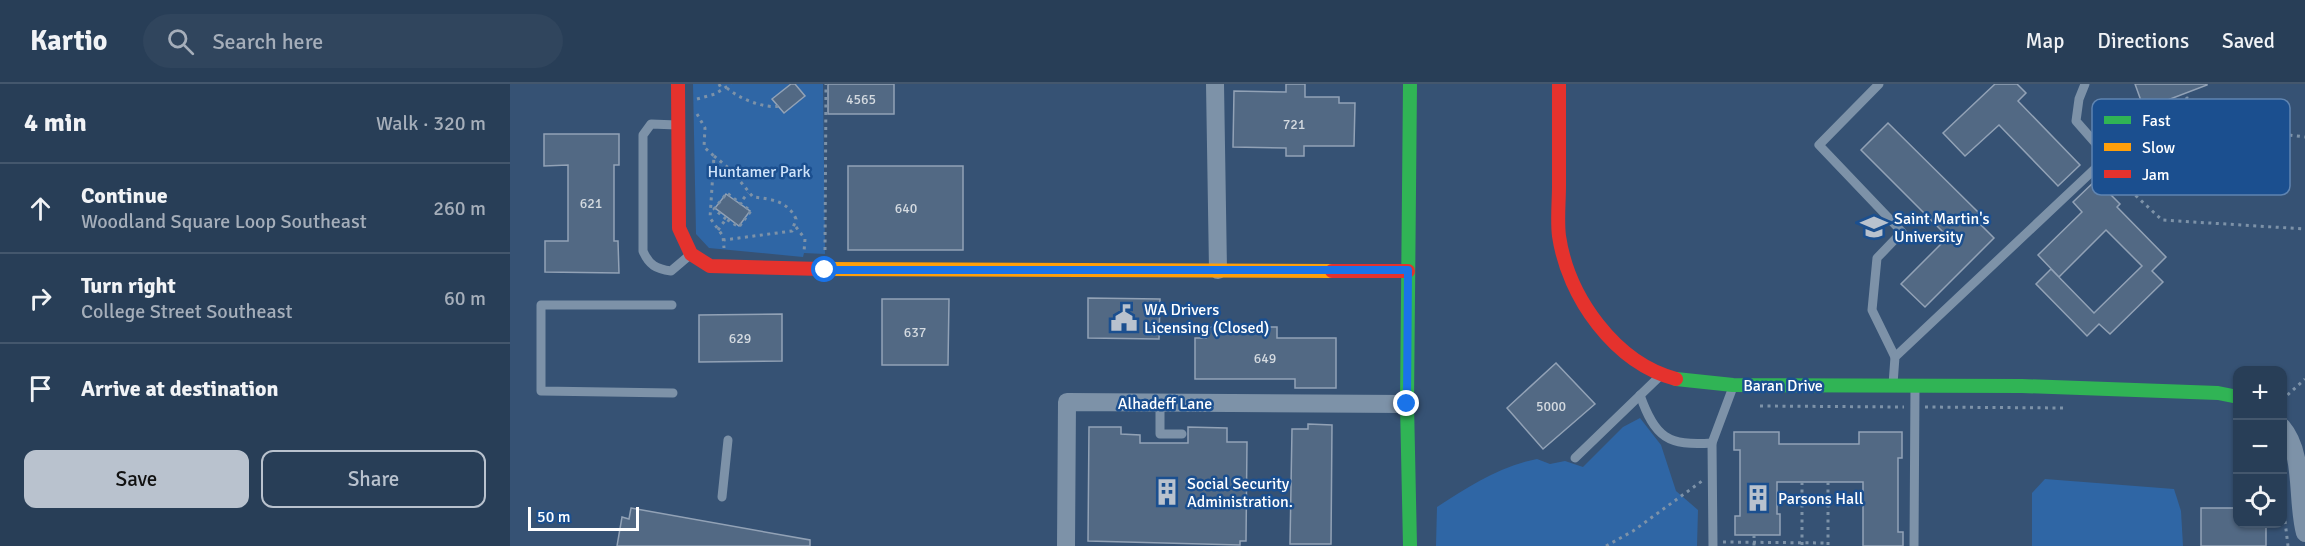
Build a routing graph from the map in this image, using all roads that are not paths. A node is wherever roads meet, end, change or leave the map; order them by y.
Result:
1 (678, 84) edge
2 (1215, 84) edge
3 (1410, 84) edge
4 (1559, 84) edge
5 (1879, 84) edge
6 (2085, 84) edge
7 (679, 125) junction
8 (2092, 139) edge
9 (2092, 171) edge
10 (691, 254) junction
11 (1218, 270) junction
12 (1408, 270) junction
13 (672, 305) dead end
14 (1895, 357) junction
15 (1661, 375) junction
16 (1893, 384) junction
17 (1733, 385) junction
18 (1915, 385) junction
19 (673, 393) dead end
20 (1640, 395) junction
21 (2233, 396) edge
22 (1160, 402) junction
23 (1407, 404) junction
24 (1182, 434) dead end
25 (2287, 436) edge
26 (728, 440) dead end
27 (1712, 443) junction
28 (1575, 458) dead end
29 (722, 497) dead end
30 (2305, 532) edge
31 (1713, 544) edge
32 (1066, 546) edge
33 (1410, 546) edge
34 (1914, 546) edge

1 - 7 street
2 - 11 street
3 - 12 street
4 - 15 street, Baran Drive
5 - 14 lane
6 - 8 lane
7 - 10 street
7 - 10 lane
9 - 14 lane
10 - 11 street
11 - 12 street
12 - 23 street
13 - 19 lane
14 - 16 lane
15 - 17 street, Baran Drive
15 - 20 lane
16 - 17 street, Baran Drive
16 - 18 street, Baran Drive
17 - 27 lane
18 - 21 street, Baran Drive
18 - 34 lane
20 - 27 lane
20 - 28 lane
22 - 23 street, Alhadeff Lane
22 - 24 lane
22 - 32 street, Alhadeff Lane
23 - 33 street
25 - 30 street
26 - 29 lane
27 - 31 lane

